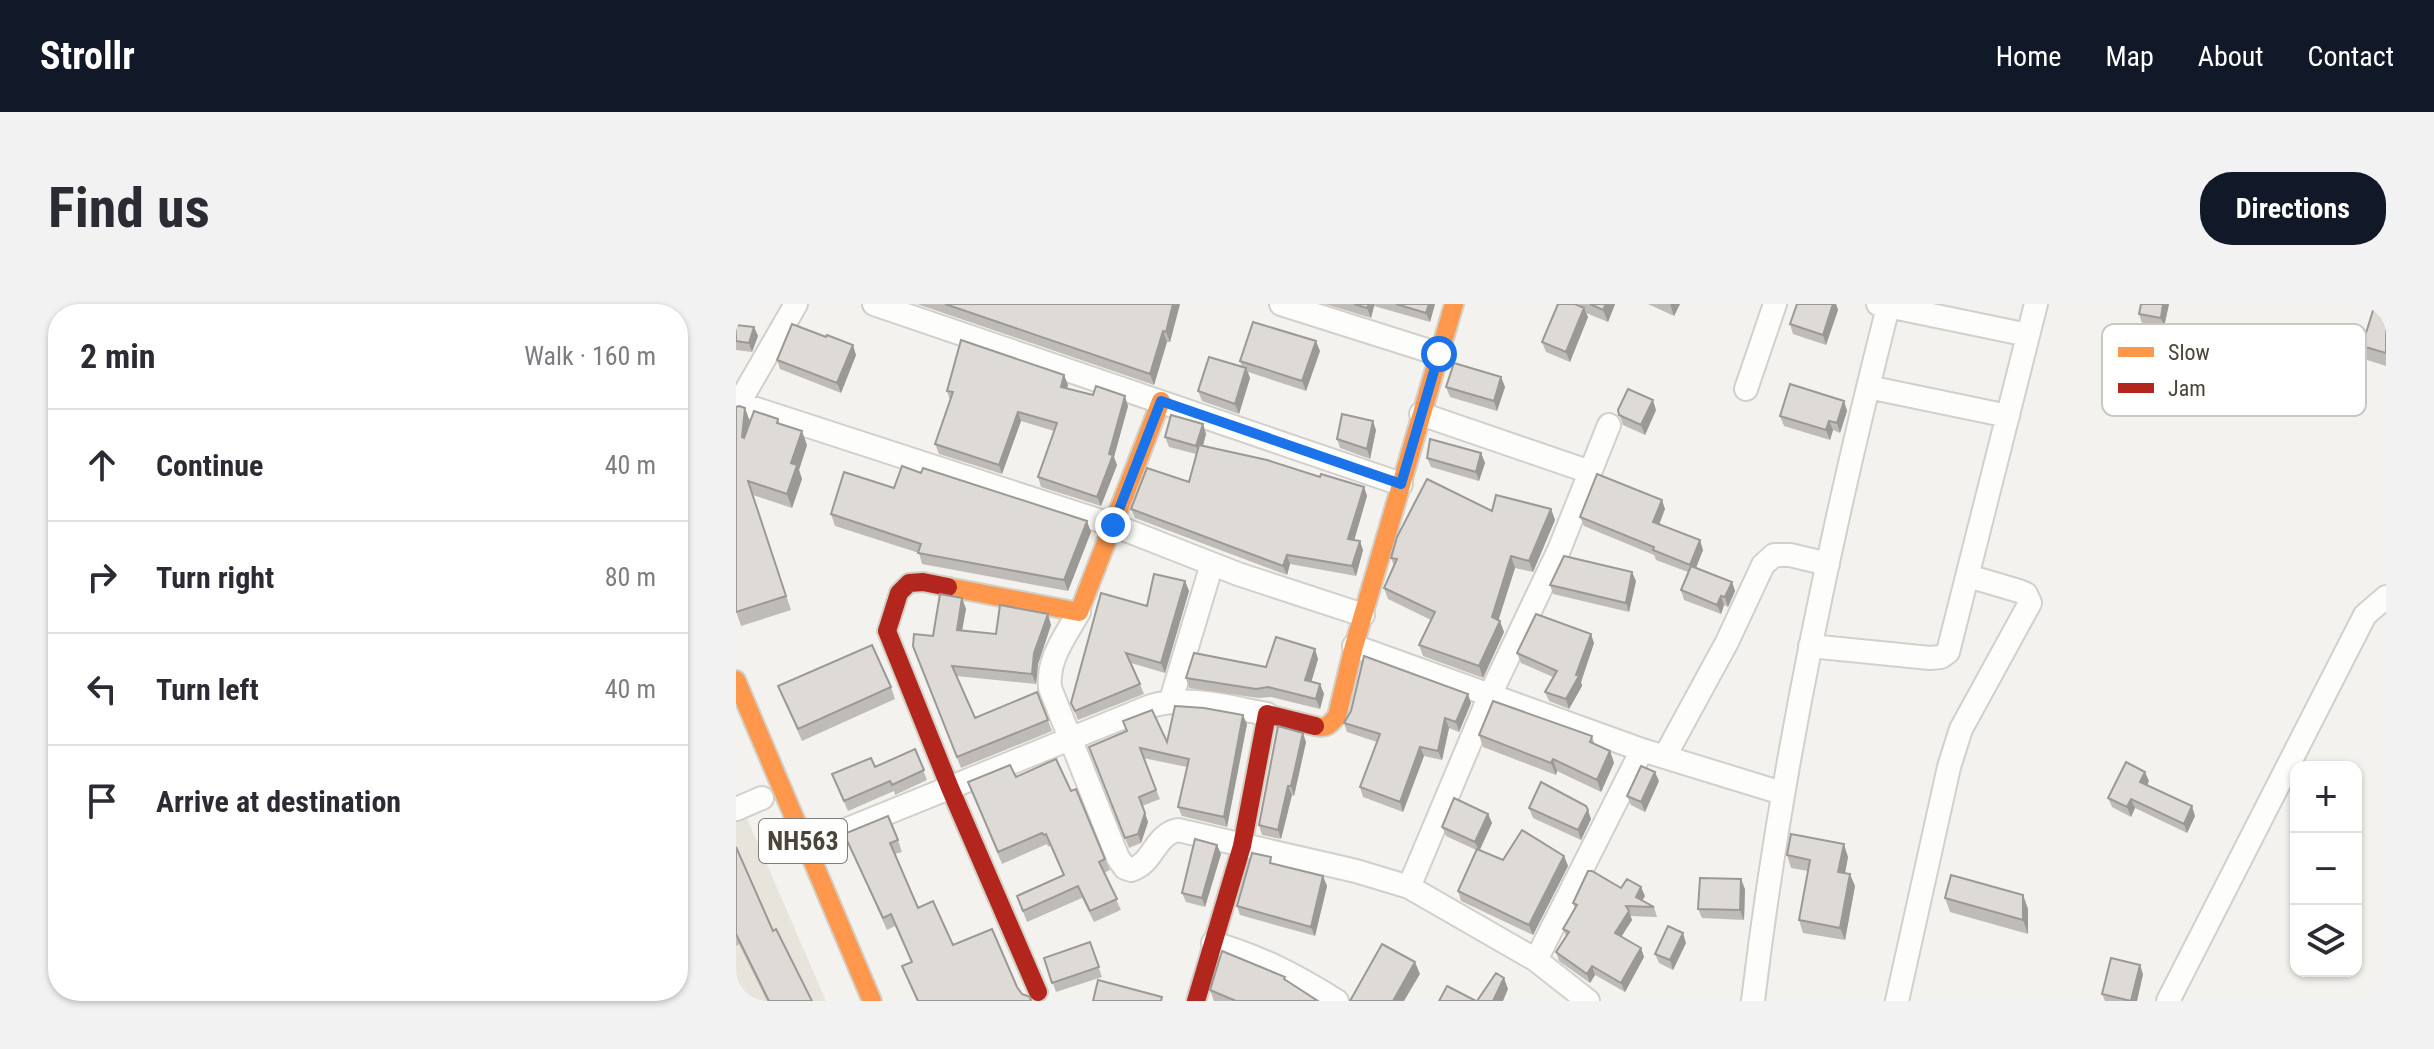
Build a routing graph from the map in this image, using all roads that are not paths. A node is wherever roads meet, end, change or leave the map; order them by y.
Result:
1 (796, 304) edge
2 (874, 304) edge
3 (1281, 304) edge
4 (1454, 304) edge
5 (1775, 304) edge
6 (2036, 304) edge
7 (1883, 305) edge
8 (2028, 335) junction
9 (1439, 354) junction
10 (1868, 387) junction
11 (1746, 389) dead end
12 (1161, 401) junction
13 (737, 405) edge
14 (1421, 414) junction
15 (2008, 416) junction
16 (1609, 425) dead end
17 (1590, 472) junction
18 (1401, 484) junction
19 (1113, 525) junction
20 (1212, 564) junction
21 (1828, 564) junction
22 (1968, 576) junction
23 (2386, 597) edge
24 (1079, 612) junction
25 (1363, 615) junction
26 (1354, 646) junction
27 (1810, 646) junction
28 (736, 680) edge
29 (1490, 695) junction
30 (1171, 700) junction
31 (1267, 714) junction
32 (1072, 739) junction
33 (1642, 750) junction
34 (1665, 756) junction
35 (950, 788) junction
36 (1782, 793) junction
37 (762, 799) dead end
38 (736, 809) edge
39 (806, 846) junction
40 (1242, 846) junction
41 (1409, 887) junction
42 (1213, 943) junction
43 (1536, 960) junction
44 (1038, 992) dead end
45 (872, 1001) edge
46 (1196, 1001) edge
47 (1337, 1001) edge
48 (1588, 1001) edge
49 (1753, 1001) edge
50 (1897, 1001) edge
51 (2168, 1001) edge

1 - 13 street
2 - 12 street
3 - 9 street
4 - 9 main road
5 - 11 street
6 - 8 street
7 - 8 street
7 - 10 street
8 - 15 street
9 - 14 main road
10 - 15 street
10 - 21 street
12 - 18 street
12 - 19 main road
13 - 19 street
14 - 17 street
14 - 18 main road
15 - 22 street
16 - 17 street
17 - 29 street
18 - 25 main road
19 - 20 street
19 - 24 main road
20 - 25 street
20 - 30 street
21 - 27 street
21 - 34 street
22 - 27 street
22 - 50 street
23 - 51 street
24 - 32 street
24 - 35 main road
25 - 26 main road
26 - 29 street
26 - 31 main road
27 - 36 street
28 - 39 main road, NH563
29 - 33 street
29 - 41 street
30 - 31 street
30 - 32 street
31 - 40 main road
32 - 35 street
32 - 40 street
33 - 34 street
33 - 43 street
34 - 36 street
35 - 39 street
35 - 44 main road
36 - 49 street
37 - 38 street
39 - 45 main road, NH563
40 - 41 street
40 - 42 main road
41 - 43 street
42 - 46 main road
42 - 47 street
43 - 48 street

